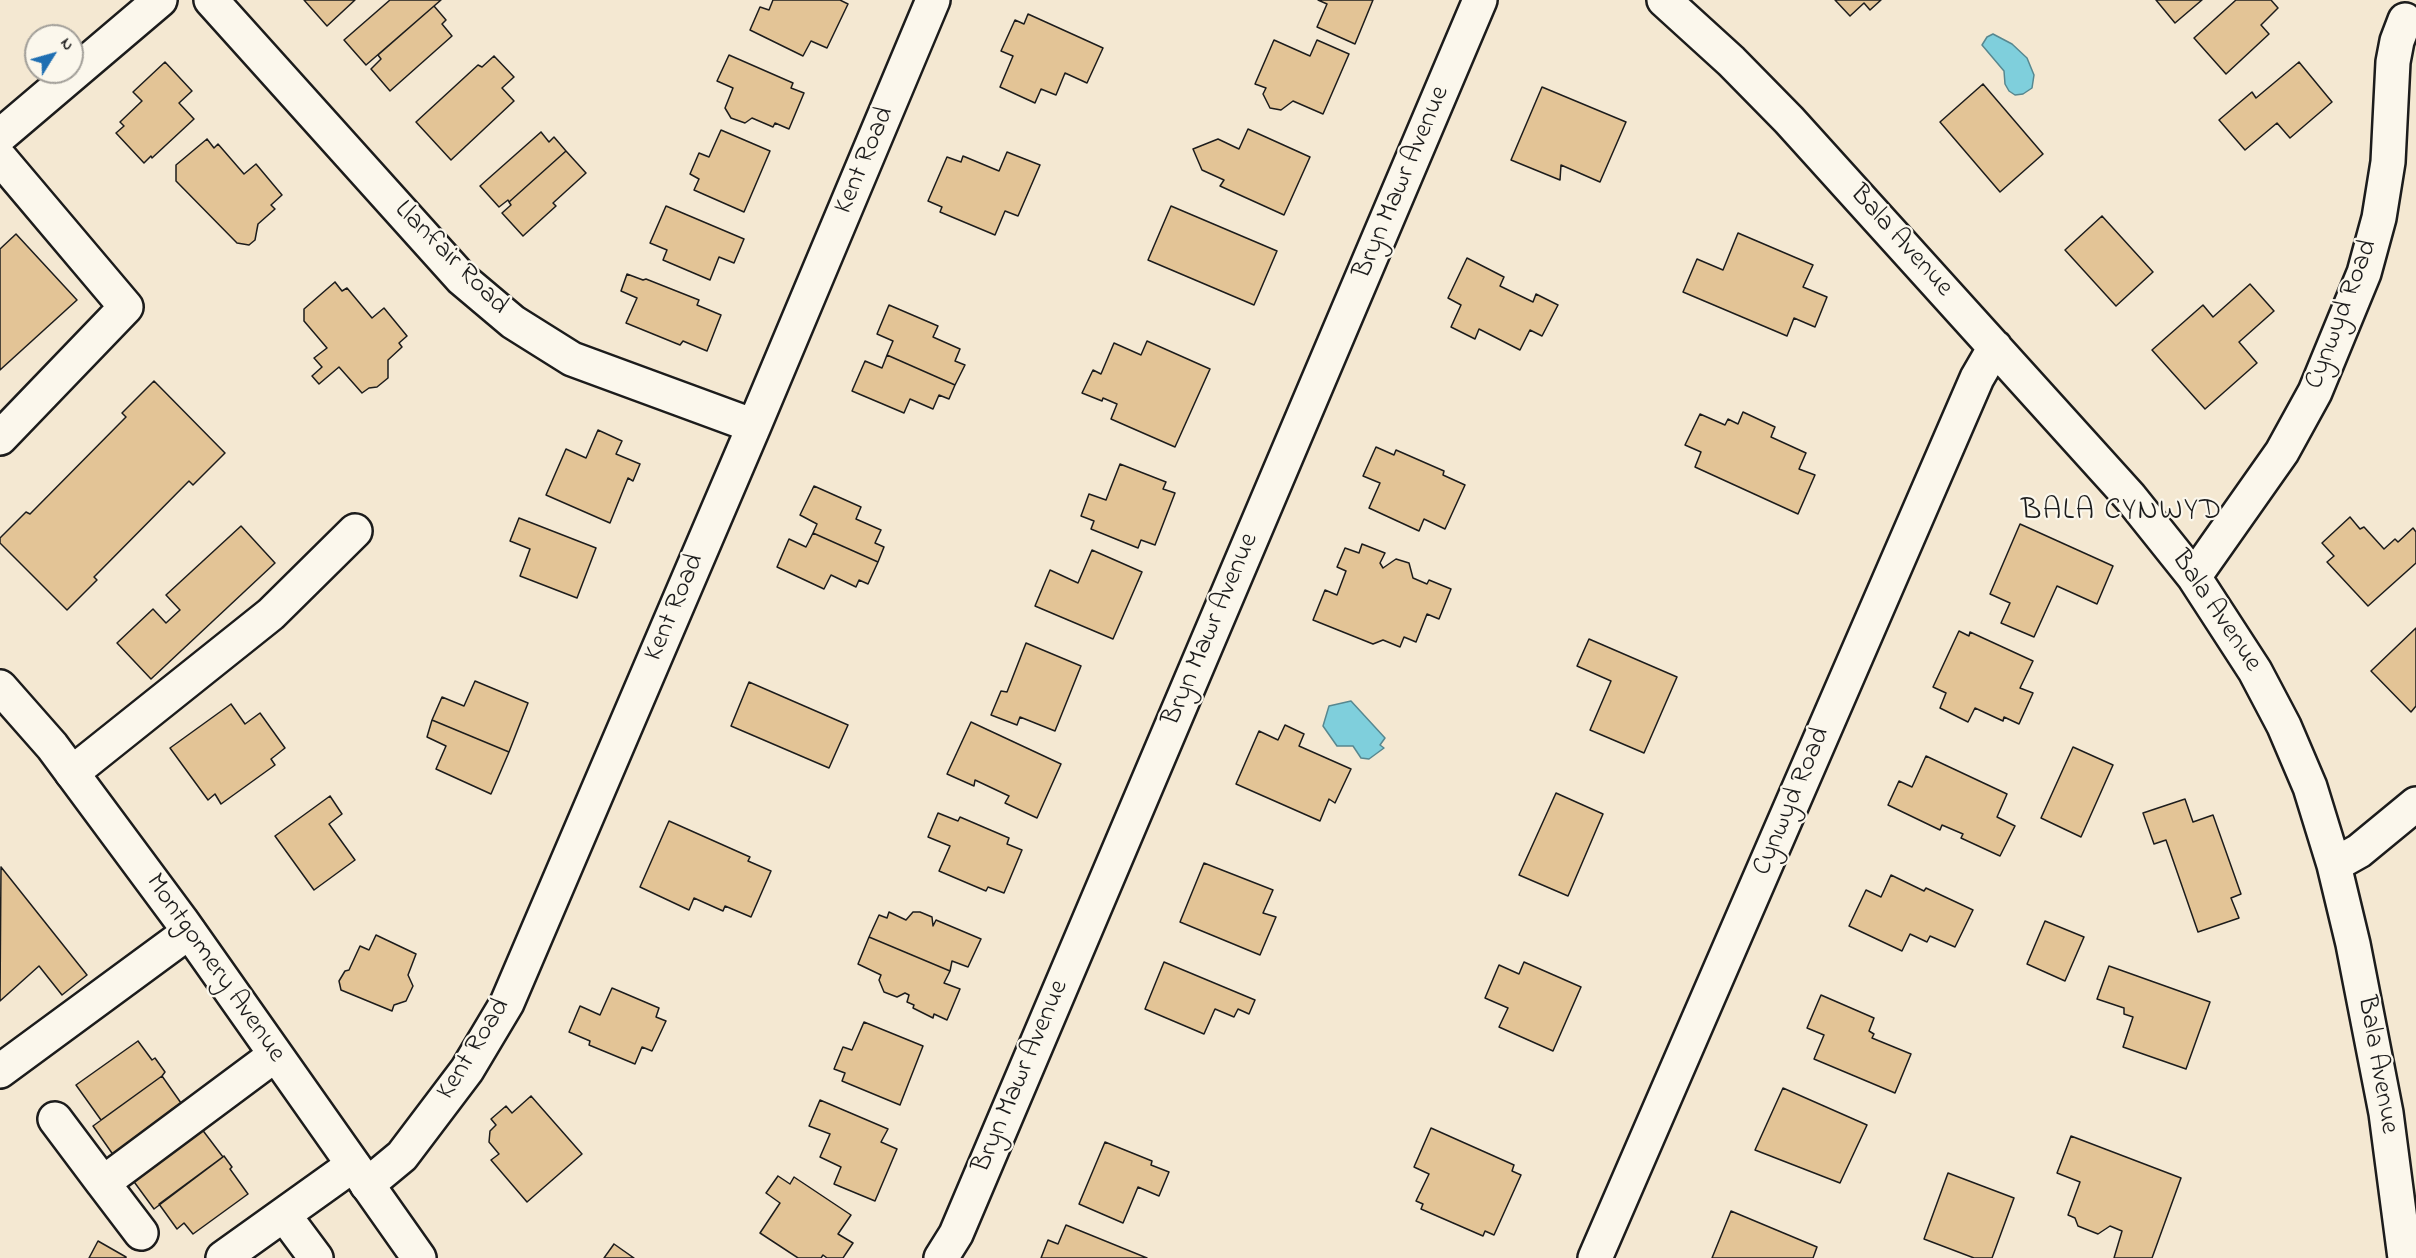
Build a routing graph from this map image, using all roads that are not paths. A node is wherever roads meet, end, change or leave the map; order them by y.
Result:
1 (160, 0) edge
2 (211, 0) edge
3 (933, 0) edge
4 (1480, 0) edge
5 (1664, 0) edge
6 (2402, 16) edge
7 (0, 136) edge
8 (0, 158) edge
9 (1995, 347) junction
10 (754, 426) junction
11 (0, 438) edge
12 (355, 531) dead end
13 (2194, 577) junction
14 (0, 687) edge
15 (72, 773) junction
16 (2416, 804) edge
17 (2334, 865) junction
18 (189, 932) junction
19 (275, 1054) junction
20 (0, 1071) edge
21 (55, 1119) dead end
22 (360, 1175) junction
23 (103, 1183) junction
24 (284, 1215) junction
25 (141, 1233) dead end
26 (224, 1258) edge
27 (316, 1258) edge
28 (419, 1258) edge
29 (941, 1258) edge
30 (1595, 1258) edge
31 (2405, 1258) edge

1 - 7 street
2 - 10 street, Llanfair Road
3 - 10 street, Kent Road
4 - 29 street, Bryn Mawr Avenue
5 - 9 street, Bala Avenue
6 - 13 street, Cynwyd Road
8 - 11 street
9 - 13 street, Bala Avenue
9 - 30 street, Cynwyd Road
10 - 22 street, Kent Road
12 - 15 street
13 - 17 street, Bala Avenue
14 - 15 street, Montgomery Avenue
15 - 18 street, Montgomery Avenue
16 - 17 street
17 - 31 street, Bala Avenue
18 - 19 street, Montgomery Avenue
18 - 20 street
19 - 22 street, Montgomery Avenue
19 - 23 street
21 - 23 street
22 - 24 street, Kent Road
22 - 28 street, Montgomery Avenue
23 - 25 street
24 - 26 street, Kent Road
24 - 27 street

